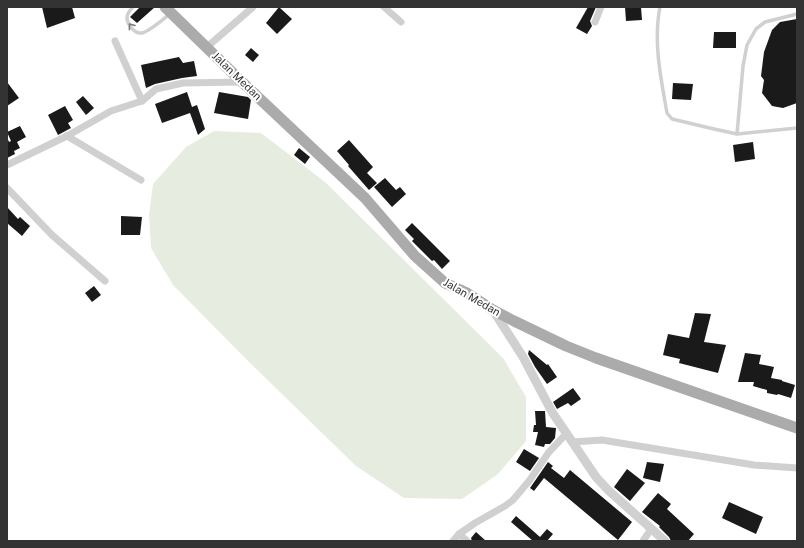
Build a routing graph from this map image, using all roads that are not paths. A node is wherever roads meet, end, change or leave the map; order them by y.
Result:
1 (133, 7) edge
2 (253, 7) edge
3 (384, 7) edge
4 (601, 7) edge
5 (660, 7) edge
6 (168, 10) edge
7 (797, 14) edge
8 (401, 22) dead end
9 (595, 22) dead end
10 (115, 41) dead end
11 (207, 47) junction
12 (242, 82) junction
13 (142, 101) junction
14 (797, 128) edge
15 (737, 134) junction
16 (67, 136) junction
17 (7, 165) edge
18 (141, 180) dead end
19 (7, 188) edge
20 (105, 281) dead end
21 (493, 310) junction
22 (797, 428) edge
23 (566, 434) junction
24 (572, 442) junction
25 (797, 468) edge
26 (651, 529) junction
27 (459, 534) junction
28 (453, 541) edge
29 (467, 541) edge
30 (643, 541) edge
31 (665, 541) edge

6 -> 1 lane
2 - 11 street
3 - 8 street
4 - 9 street
5 - 15 lane
6 - 11 main road, Jalan Medan
7 - 15 lane
10 - 13 street
11 - 12 main road, Jalan Medan
12 - 13 street
12 - 21 main road, Jalan Medan
13 - 16 street
14 - 15 lane
16 - 17 street
16 - 18 street
19 - 20 street
21 - 22 main road, Jalan Medan
21 - 23 street
23 - 24 street
23 - 27 street
24 - 25 street
24 - 26 street
26 - 30 street
26 - 31 street
27 - 28 street
27 - 29 street

